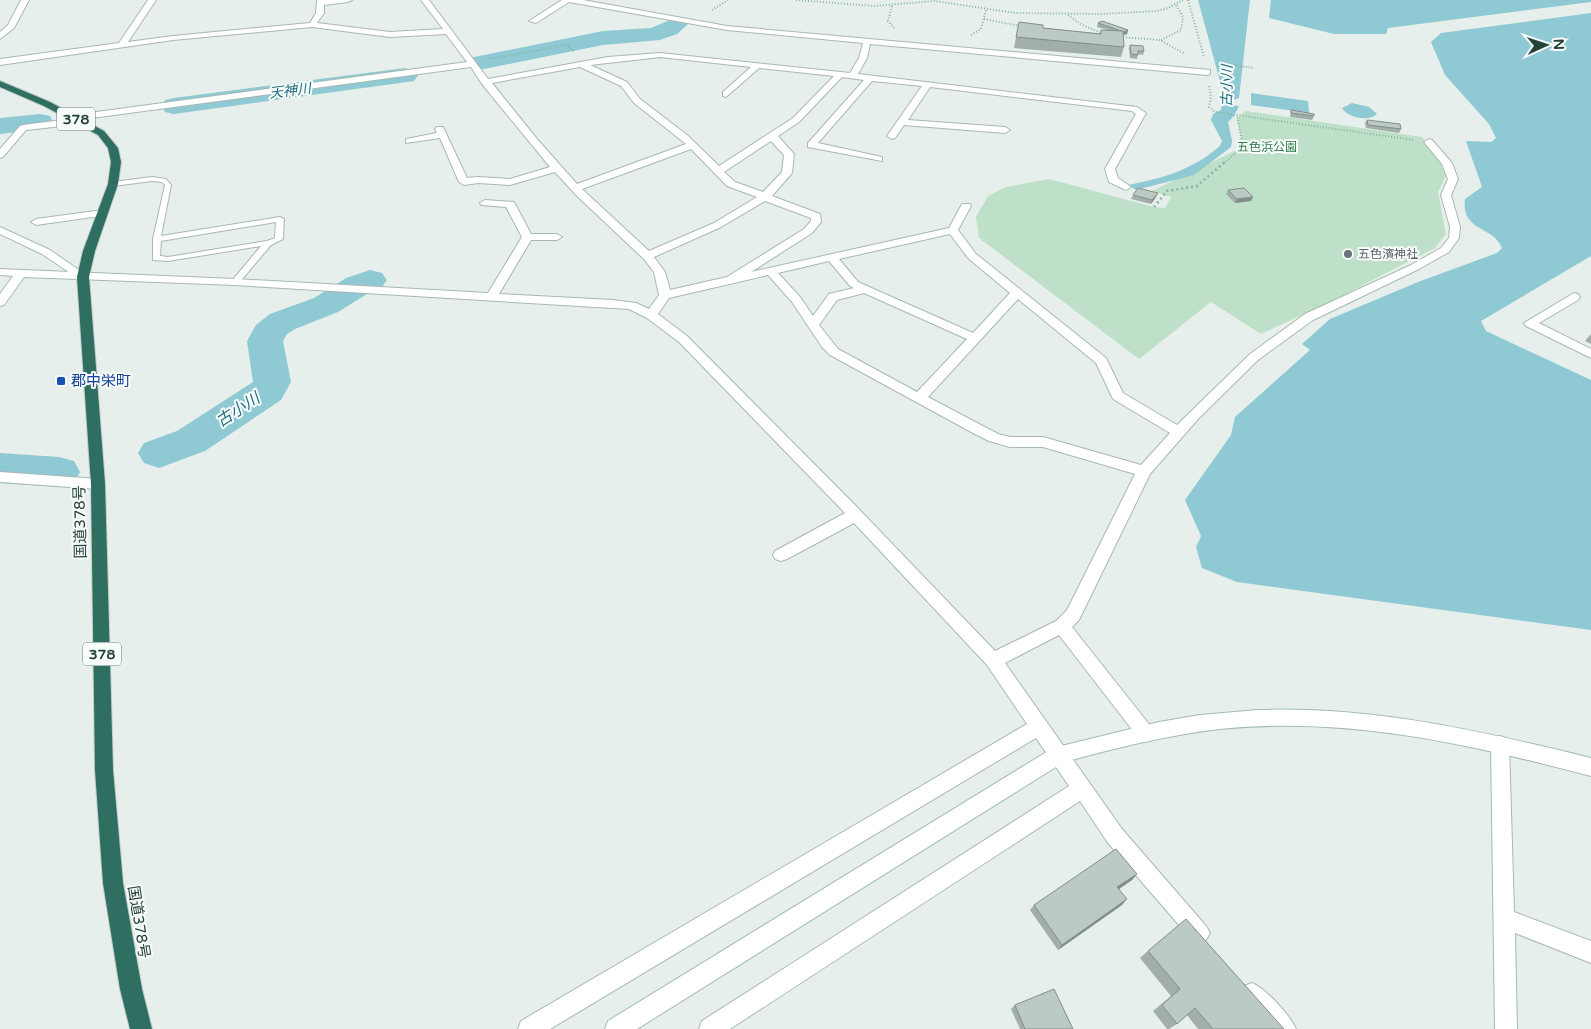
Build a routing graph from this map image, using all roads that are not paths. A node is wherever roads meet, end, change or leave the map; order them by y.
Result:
1 (25, 0) edge
2 (152, 0) edge
3 (348, 0) edge
4 (425, 0) edge
5 (568, 0) edge
6 (321, 2) edge
7 (533, 21) dead end
8 (312, 25) junction
9 (448, 31) junction
10 (0, 37) edge
11 (867, 41) junction
12 (122, 45) junction
13 (0, 62) edge
14 (473, 63) junction
15 (581, 64) junction
16 (756, 67) junction
17 (1207, 72) road end
18 (840, 75) junction
19 (852, 76) junction
20 (870, 78) junction
21 (485, 82) junction
22 (0, 84) edge
23 (928, 84) junction
24 (726, 94) dead end
25 (77, 120) junction
26 (902, 122) junction
27 (1005, 130) dead end
28 (892, 136) dead end
29 (773, 137) junction
30 (409, 141) dead end
31 (1429, 142) road end
32 (693, 145) junction
33 (0, 155) edge
34 (879, 159) dead end
35 (557, 168) junction
36 (719, 172) junction
37 (113, 184) junction
38 (1126, 187) dead end
39 (576, 188) junction
40 (766, 198) junction
41 (485, 203) dead end
42 (966, 206) dead end
43 (103, 213) junction
44 (36, 222) dead end
45 (0, 230) edge
46 (953, 230) junction
47 (527, 237) junction
48 (557, 237) dead end
49 (157, 239) junction
50 (268, 243) junction
51 (646, 256) junction
52 (831, 257) junction
53 (770, 270) junction
54 (0, 272) edge
55 (22, 272) junction
56 (83, 277) junction
57 (732, 279) junction
58 (235, 282) junction
59 (865, 289) junction
60 (1017, 292) junction
61 (665, 295) junction
62 (1574, 296) dead end
63 (491, 298) junction
64 (0, 302) edge
65 (651, 315) junction
66 (813, 325) junction
67 (975, 338) junction
68 (1591, 354) edge
69 (919, 398) junction
70 (1179, 432) junction
71 (1144, 471) junction
72 (0, 477) edge
73 (98, 484) junction
74 (856, 515) junction
75 (781, 555) dead end
76 (1062, 626) junction
77 (993, 660) junction
78 (1038, 727) junction
79 (1146, 734) junction
80 (1500, 744) junction
81 (1060, 754) junction
82 (1591, 767) edge
83 (1082, 789) junction
84 (1503, 918) junction
85 (1210, 947) edge
86 (1591, 952) edge
87 (1241, 982) edge
88 (141, 1029) edge
89 (530, 1029) edge
90 (616, 1029) edge
91 (710, 1029) edge
92 (1285, 1029) edge
93 (1506, 1029) edge

1 - 10 street
2 - 12 street
3 - 6 street
4 - 9 street
5 - 7 street
5 - 11 street
6 - 8 street
8 - 9 street
8 - 12 street
9 - 14 street
11 - 17 street
11 - 19 street
12 - 13 street
14 - 21 street
14 - 25 street
15 - 16 street
15 - 21 street
15 - 32 street
16 - 18 street
16 - 24 street
18 - 19 street
18 - 29 street
19 - 20 street
20 - 23 street
20 - 34 street
21 - 35 street
22 - 25 highway, 国道378号 / 378
23 - 26 street
23 - 38 street
25 - 33 street
25 - 37 highway, 国道378号 / 378
26 - 27 street
26 - 28 street
29 - 36 street
29 - 40 street
30 - 35 street
31 - 70 street
32 - 36 street
32 - 39 street
35 - 39 street
36 - 40 street
37 - 43 highway, 国道378号 / 378
37 - 49 lane
39 - 51 street
40 - 51 street
40 - 57 street
41 - 47 street
42 - 46 street
43 - 44 street
43 - 56 highway, 国道378号 / 378
45 - 56 street
46 - 52 street
46 - 60 street
47 - 48 street
47 - 63 street
49 - 50 lane
49 - 50 lane
50 - 58 lane
51 - 61 street
52 - 53 street
52 - 59 street
53 - 57 street
53 - 66 street
54 - 55 street
55 - 56 street
55 - 64 street
56 - 58 street
56 - 73 highway, 国道378号 / 378
57 - 61 street
58 - 63 street
59 - 66 street
59 - 67 street
60 - 67 street
60 - 70 street
61 - 65 street
62 - 68 street
63 - 65 street
65 - 74 street
66 - 69 street
67 - 69 street
69 - 71 street
70 - 71 street
71 - 76 street
72 - 73 street
73 - 88 highway, 国道378号 / 378
74 - 75 street
74 - 77 street
76 - 77 street
76 - 79 street
77 - 78 street
78 - 81 street
78 - 89 street
79 - 80 street
79 - 81 street
80 - 82 street
80 - 84 street
81 - 83 street
81 - 90 street
83 - 85 street
83 - 91 street
84 - 86 street
84 - 93 street
87 - 92 street

